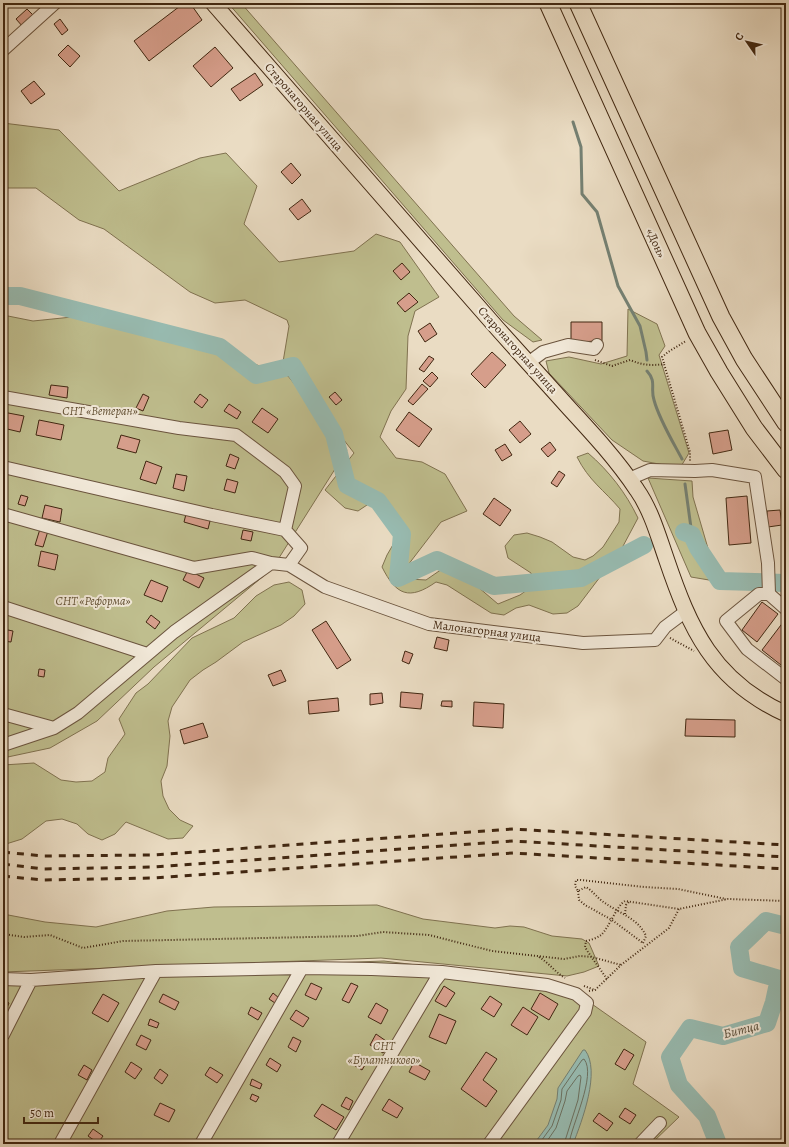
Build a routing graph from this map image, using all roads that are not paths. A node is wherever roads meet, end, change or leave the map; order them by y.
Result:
1 (55, 3) edge
2 (213, 3) edge
3 (548, 3) edge
4 (578, 3) edge
5 (3, 50) edge
6 (597, 345) dead end
7 (528, 363) junction
8 (3, 397) edge
9 (786, 423) edge
10 (3, 467) edge
11 (786, 470) edge
12 (630, 479) junction
13 (3, 514) edge
14 (285, 530) junction
15 (271, 563) junction
16 (289, 565) junction
17 (769, 594) junction
18 (3, 607) edge
19 (786, 609) edge
20 (686, 612) junction
21 (147, 654) junction
22 (786, 679) edge
23 (3, 714) edge
24 (786, 714) edge
25 (54, 728) junction
26 (3, 744) edge
27 (302, 968) junction
28 (156, 971) junction
29 (442, 972) junction
30 (3, 980) edge
31 (31, 980) junction
32 (3, 1035) edge
33 (660, 1123) dead end
34 (60, 1144) edge
35 (201, 1144) edge
36 (338, 1144) edge
37 (489, 1144) edge
38 (640, 1144) edge

1 - 5 street
2 - 7 main road, Старонагорная улица
3 - 11 highway, «Дон»
4 - 9 highway
6 - 7 street
7 - 12 main road, Старонагорная улица
8 - 14 street
10 - 14 street
12 - 17 street
12 - 20 main road, Старонагорная улица
13 - 15 street
14 - 16 street
15 - 16 street
15 - 21 street
16 - 20 street, Малонагорная улица
17 - 19 street
17 - 22 street
18 - 21 street
20 - 24 main road, Старонагорная улица
21 - 25 street
23 - 25 street
25 - 26 street
27 - 28 street
27 - 29 street
27 - 35 street
28 - 31 street
28 - 34 street
29 - 36 street
29 - 37 street
30 - 31 street
31 - 32 street
33 - 38 street

